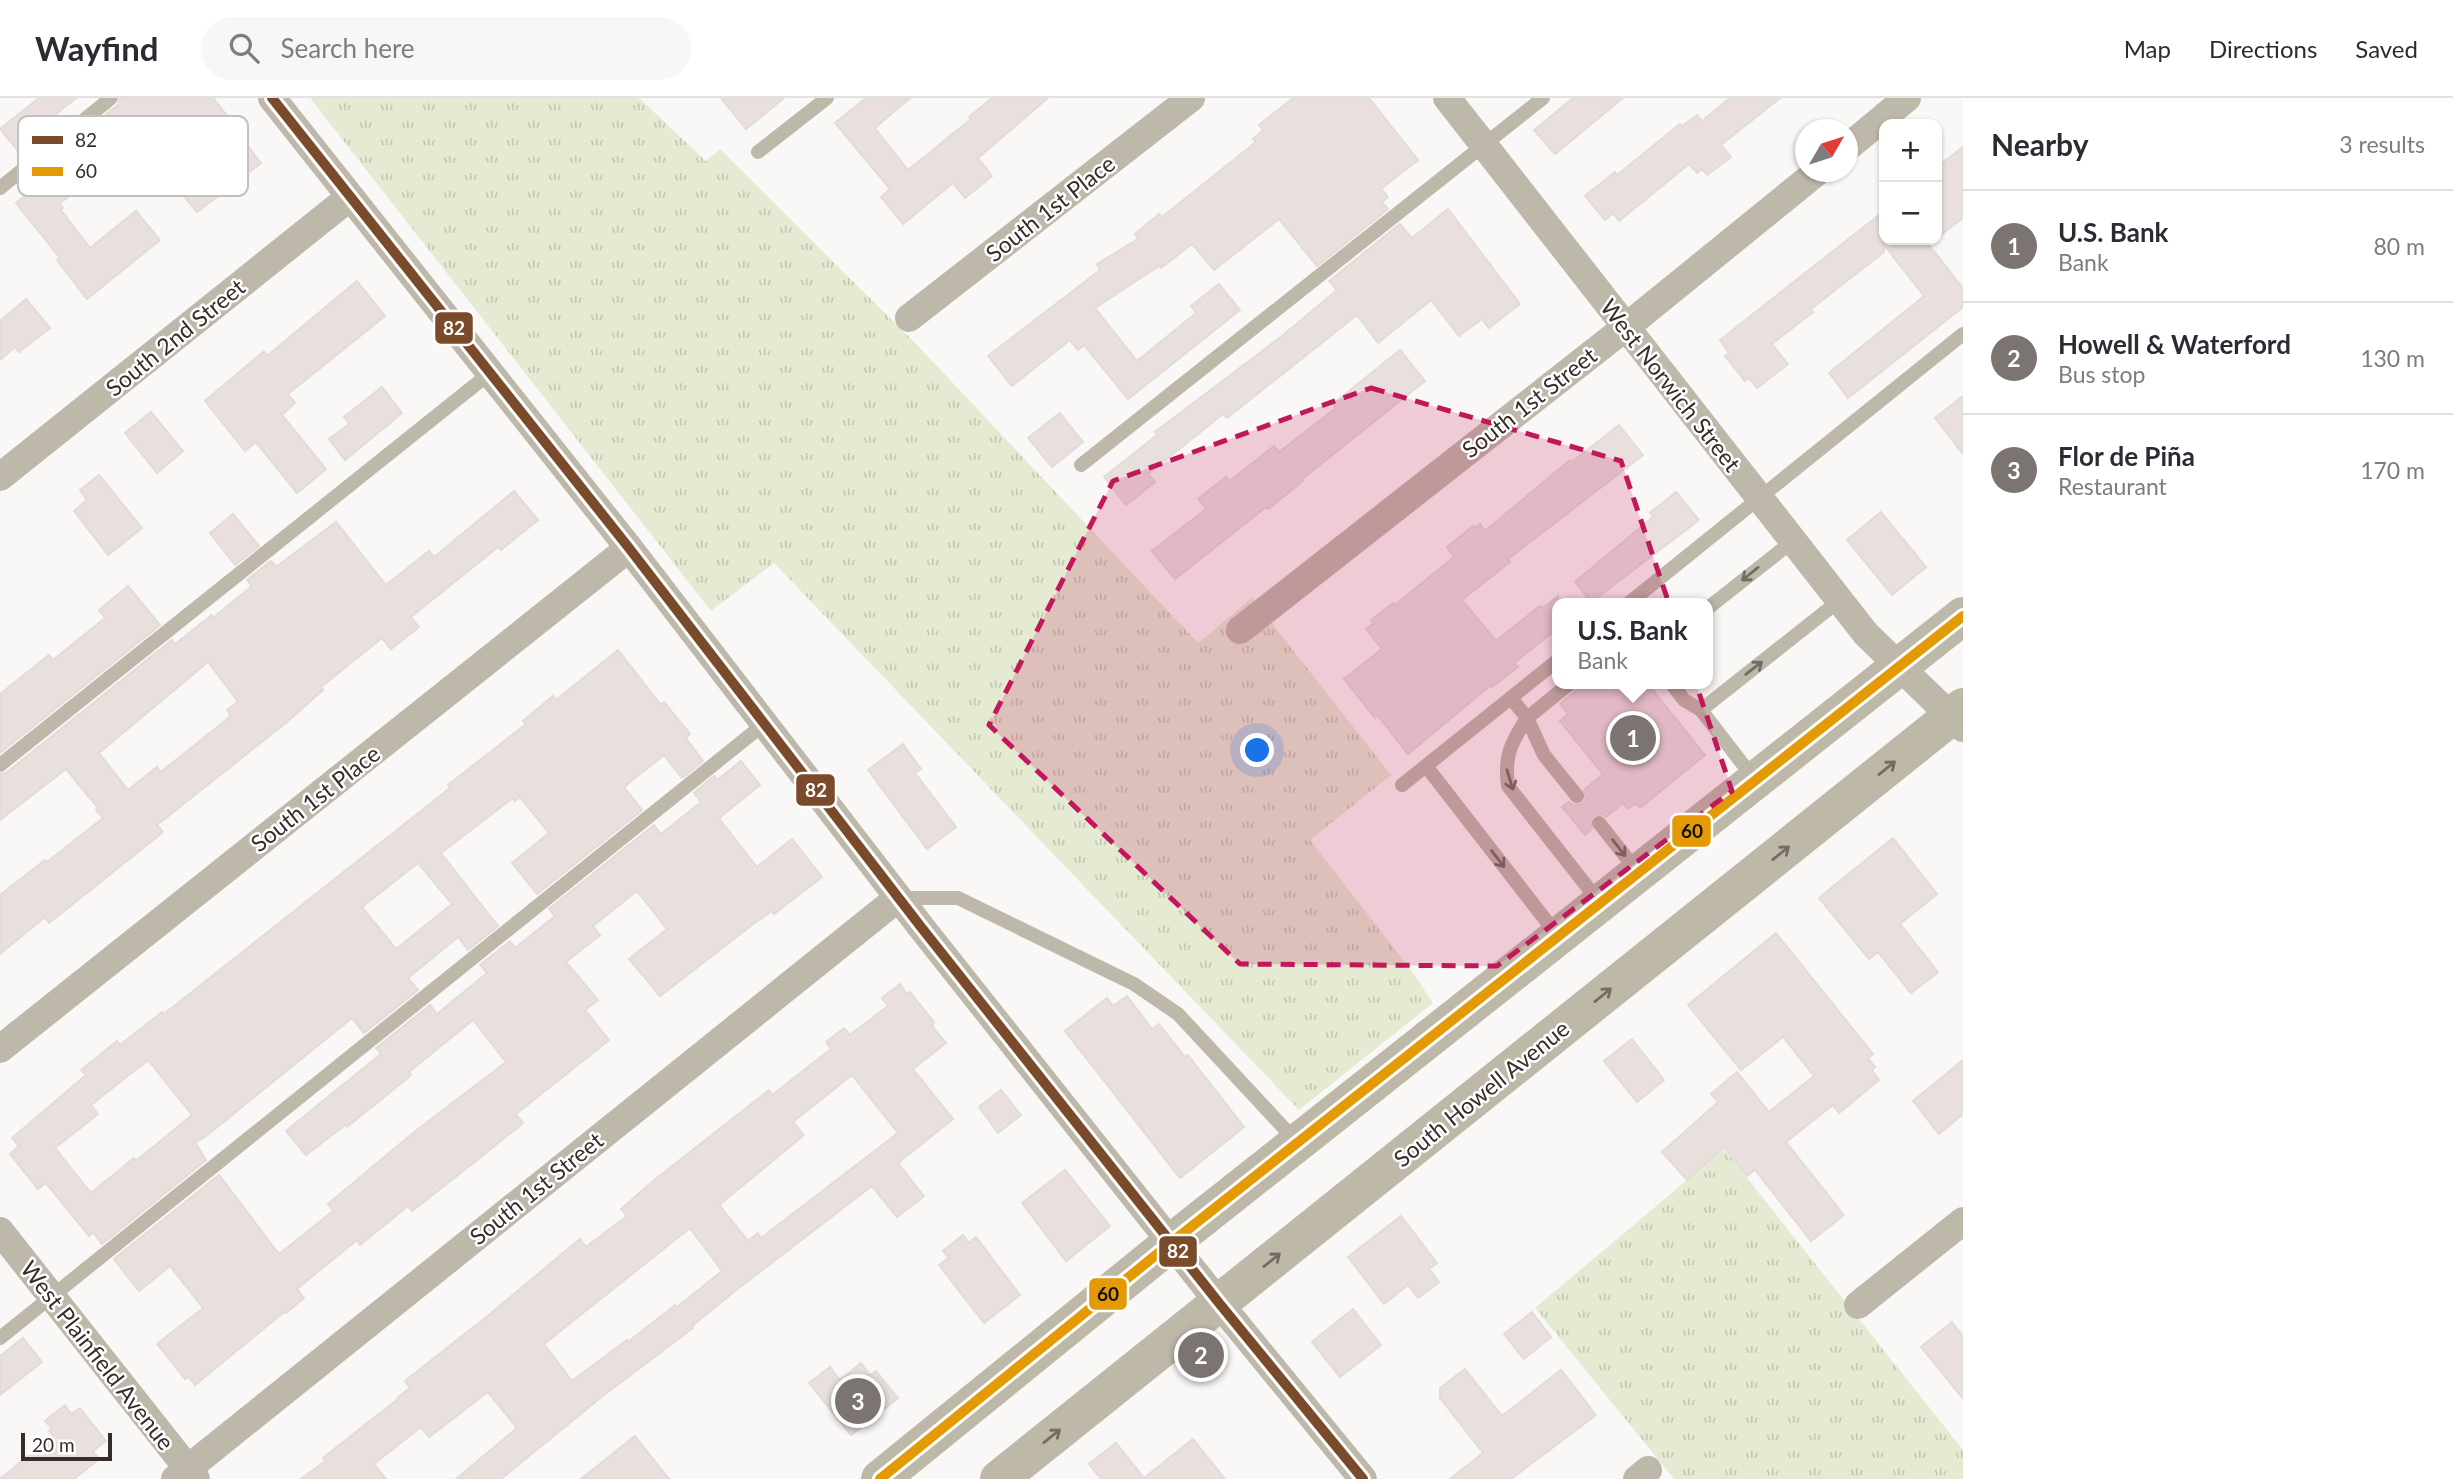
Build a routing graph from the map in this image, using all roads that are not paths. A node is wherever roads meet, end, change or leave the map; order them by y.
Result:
1 (111, 98) edge
2 (272, 98) edge
3 (827, 98) edge
4 (1191, 98) edge
5 (1447, 98) edge
6 (1543, 98) edge
7 (1907, 98) edge
8 (89, 116) edge
9 (1858, 137) edge
10 (1484, 146) junction
11 (758, 152) dead end
12 (18, 173) edge
13 (1805, 182) edge
14 (0, 188) edge
15 (350, 197) junction
16 (909, 318) dead end
17 (1626, 327) junction
18 (1963, 334) edge
19 (490, 373) junction
20 (1081, 466) dead end
21 (0, 477) edge
22 (1759, 498) junction
23 (1793, 541) junction
24 (629, 548) junction
25 (1635, 598) edge
26 (1840, 600) junction
27 (1713, 604) edge
28 (1963, 617) edge
29 (1240, 630) dead end
30 (1552, 665) edge
31 (1900, 667) junction
32 (1563, 689) edge
33 (1676, 689) edge
34 (1511, 698) junction
35 (1701, 710) junction
36 (1959, 717) edge
37 (1527, 718) junction
38 (764, 724) junction
39 (0, 765) edge
40 (1426, 766) junction
41 (1756, 781) junction
42 (1402, 785) dead end
43 (1577, 796) dead end
44 (1599, 823) dead end
45 (1639, 873) junction
46 (898, 898) junction
47 (1601, 903) junction
48 (1558, 937) junction
49 (0, 1049) edge
50 (1297, 1143) junction
51 (1963, 1221) edge
52 (0, 1231) edge
53 (1172, 1242) junction
54 (52, 1297) junction
55 (1219, 1303) junction
56 (1858, 1305) dead end
57 (0, 1338) edge
58 (186, 1475) edge
59 (880, 1479) edge
60 (999, 1479) edge
61 (1363, 1479) edge

1 - 8 lane
2 - 15 street
3 - 11 lane
4 - 16 street, South 1st Place
5 - 10 street, West Norwich Street
6 - 10 lane
7 - 9 street
10 - 17 street, West Norwich Street
10 - 20 lane
12 - 14 lane
13 - 17 street, South 1st Street
15 - 19 street
15 - 21 street, South 2nd Street
17 - 22 street, West Norwich Street
17 - 29 street, South 1st Street
18 - 22 lane
19 - 24 street
19 - 39 lane
22 - 23 street, West Norwich Street
22 - 25 lane
23 - 26 street, West Norwich Street
23 -> 27 lane
24 - 38 street
24 - 49 street, South 1st Place
26 - 31 street, West Norwich Street
35 -> 26 lane
28 - 31 main road
30 - 34 lane
31 - 36 street, West Norwich Street
31 - 41 main road
32 - 37 lane
33 - 35 lane
34 - 37 lane
34 - 40 lane
35 - 41 lane
55 -> 36 main road, South Howell Avenue
37 - 43 lane
37 -> 47 lane
38 - 46 street
38 - 54 lane
40 - 42 lane
40 -> 48 lane
41 - 45 main road
44 -> 45 lane
45 - 47 main road
46 - 50 lane
46 - 53 street
46 - 58 street, South 1st Street
47 - 48 main road
48 - 50 main road
50 - 53 main road
51 - 56 street
52 - 54 street, West Plainfield Avenue
53 - 55 street
53 - 59 main road
54 - 57 lane
54 - 58 street, West Plainfield Avenue
60 -> 55 main road, South Howell Avenue
55 - 61 street

